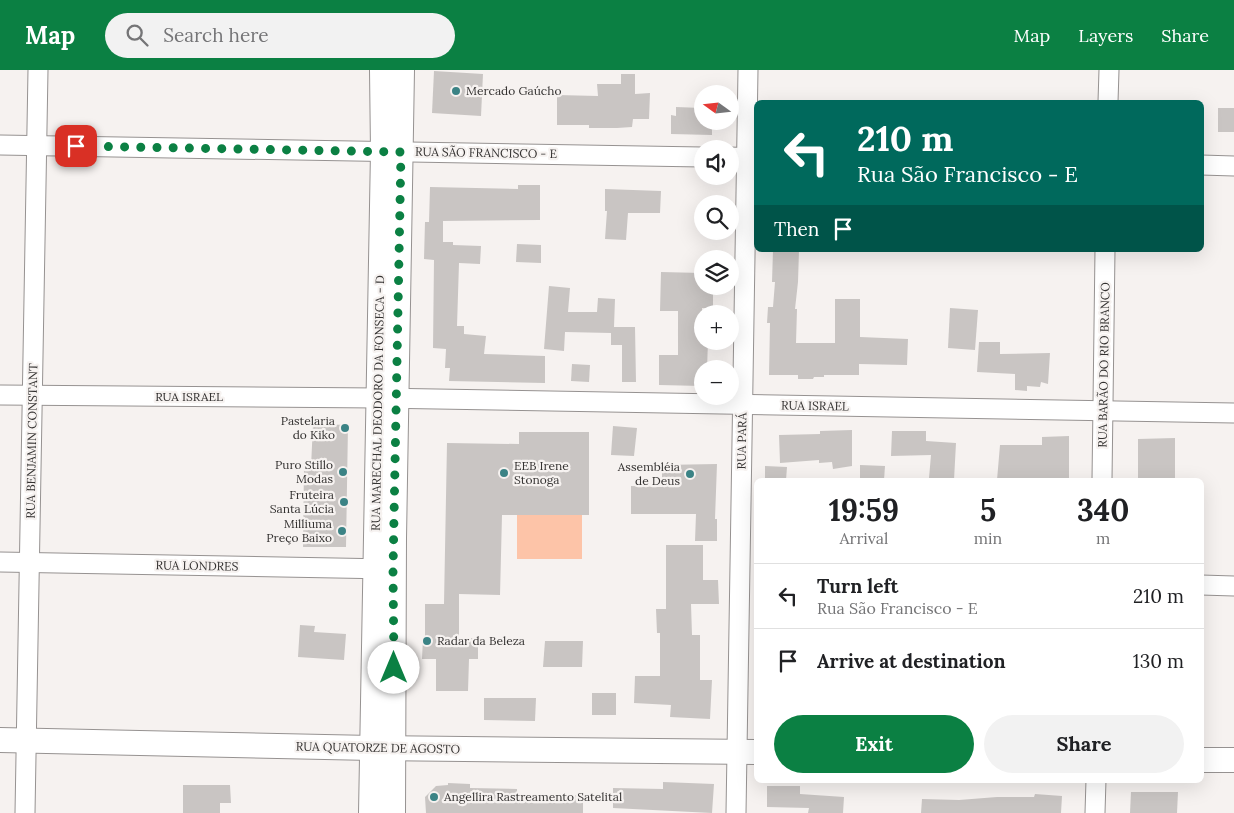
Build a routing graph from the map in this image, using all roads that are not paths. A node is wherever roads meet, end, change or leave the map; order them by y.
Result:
1 (38, 70) edge
2 (382, 70) edge
3 (402, 70) edge
4 (748, 70) edge
5 (1109, 70) edge
6 (1108, 100) edge
7 (0, 145) edge
8 (37, 145) junction
9 (392, 151) junction
10 (694, 157) edge
11 (744, 158) edge
12 (1204, 165) edge
13 (1234, 166) edge
14 (1106, 252) edge
15 (0, 395) edge
16 (33, 396) junction
17 (387, 398) junction
18 (743, 405) junction
19 (1103, 409) junction
20 (1234, 412) edge
21 (1102, 478) edge
22 (0, 562) edge
23 (29, 562) junction
24 (384, 569) junction
25 (748, 575) edge
26 (1204, 585) edge
27 (1234, 586) edge
28 (0, 740) edge
29 (26, 741) junction
30 (381, 746) junction
31 (747, 752) edge
32 (1204, 760) edge
33 (1234, 760) edge
34 (1096, 783) edge
35 (25, 813) edge
36 (371, 813) edge
37 (392, 813) edge
38 (736, 813) edge
39 (1095, 813) edge

1 - 8 street, RUA BENJAMIN CONSTANT
2 - 9 street, RUA MARECHAL DEODORO DA FONSECA - D
3 - 9 street, RUA MARECHAL DEODORO DA FONSECA - D
4 - 11 street, RUA PARÁ
5 - 6 street
7 - 8 street, RUA SÃO FRANCISCO - E
8 - 9 street, RUA SÃO FRANCISCO - E
8 - 16 street, RUA BENJAMIN CONSTANT
9 - 10 street, RUA SÃO FRANCISCO - E
9 - 17 street, RUA MARECHAL DEODORO DA FONSECA - D
11 - 18 street, RUA PARÁ
12 - 13 street
14 - 19 street, RUA BARÃO DO RIO BRANCO
15 - 16 street, RUA ISRAEL
16 - 17 street, RUA ISRAEL
16 - 23 street, RUA BENJAMIN CONSTANT
17 - 18 street, RUA ISRAEL
17 - 24 street, RUA MARECHAL DEODORO DA FONSECA - D
18 - 19 street, RUA ISRAEL
18 - 25 street, RUA PARÁ
19 - 20 street, RUA ISRAEL
19 - 21 street, RUA BARÃO DO RIO BRANCO
22 - 23 street, RUA LONDRES
23 - 24 street, RUA LONDRES
23 - 29 street, RUA BENJAMIN CONSTANT
24 - 30 street, RUA MARECHAL DEODORO DA FONSECA - D
25 - 31 street, RUA PARÁ
26 - 27 street
28 - 29 street, RUA QUATORZE DE AGOSTO
29 - 30 street, RUA QUATORZE DE AGOSTO
29 - 35 street, RUA BENJAMIN CONSTANT
30 - 31 street, RUA QUATORZE DE AGOSTO
30 - 36 street, RUA MARECHAL DEODORO DA FONSECA - D
30 - 37 street
31 - 38 street, RUA PARÁ
32 - 33 street
34 - 39 street

